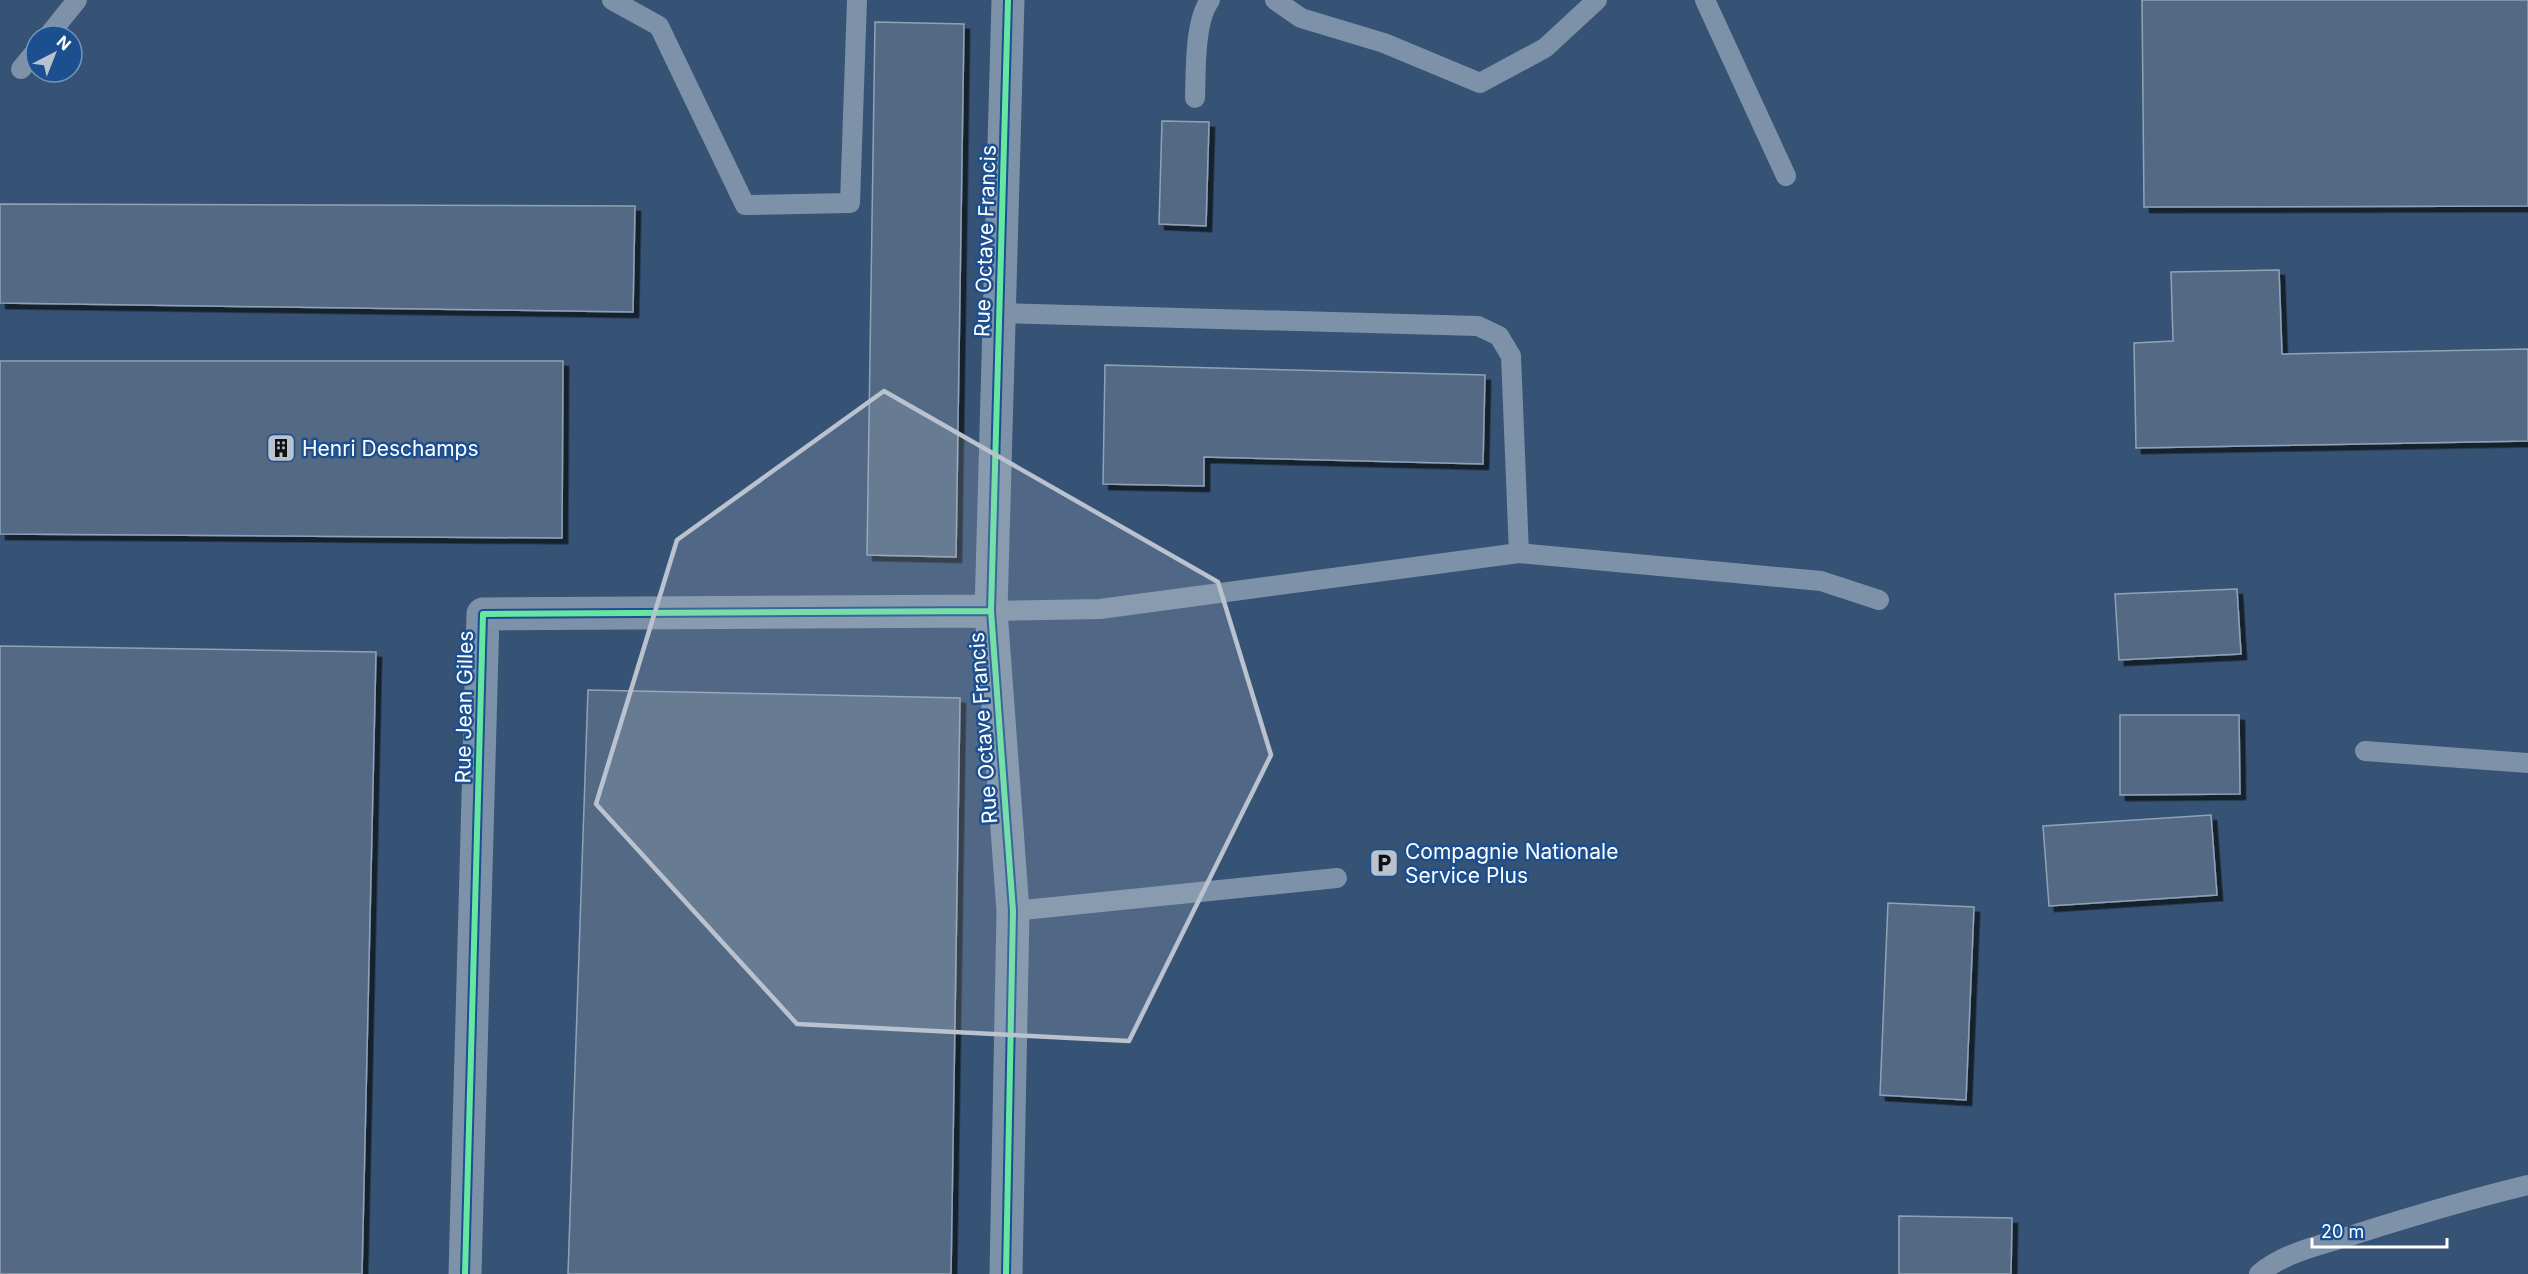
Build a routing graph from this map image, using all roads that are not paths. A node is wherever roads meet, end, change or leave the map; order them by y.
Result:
1 (77, 0) edge
2 (612, 0) edge
3 (857, 0) edge
4 (1008, 0) edge
5 (1210, 0) edge
6 (1275, 0) edge
7 (1597, 0) edge
8 (1705, 0) edge
9 (58, 24) edge
10 (24, 65) edge
11 (21, 69) dead end
12 (1195, 98) dead end
13 (1786, 176) dead end
14 (999, 313) junction
15 (1520, 553) junction
16 (1879, 600) dead end
17 (990, 612) junction
18 (2365, 751) dead end
19 (2528, 763) edge
20 (1337, 878) dead end
21 (1013, 910) junction
22 (2528, 1185) edge
23 (465, 1274) edge
24 (1006, 1274) edge
25 (2259, 1274) edge

1 - 9 lane
2 - 3 lane
4 - 14 street, Rue Octave Francis
5 - 12 lane
6 - 7 lane
8 - 13 lane
10 - 11 lane
14 - 15 lane
14 - 17 street, Rue Octave Francis
15 - 16 lane
15 - 17 lane
17 - 21 street, Rue Octave Francis
17 - 23 street, Rue Jean Gilles
18 - 19 lane
20 - 21 lane
21 - 24 street, Rue Octave Francis
22 - 25 lane

